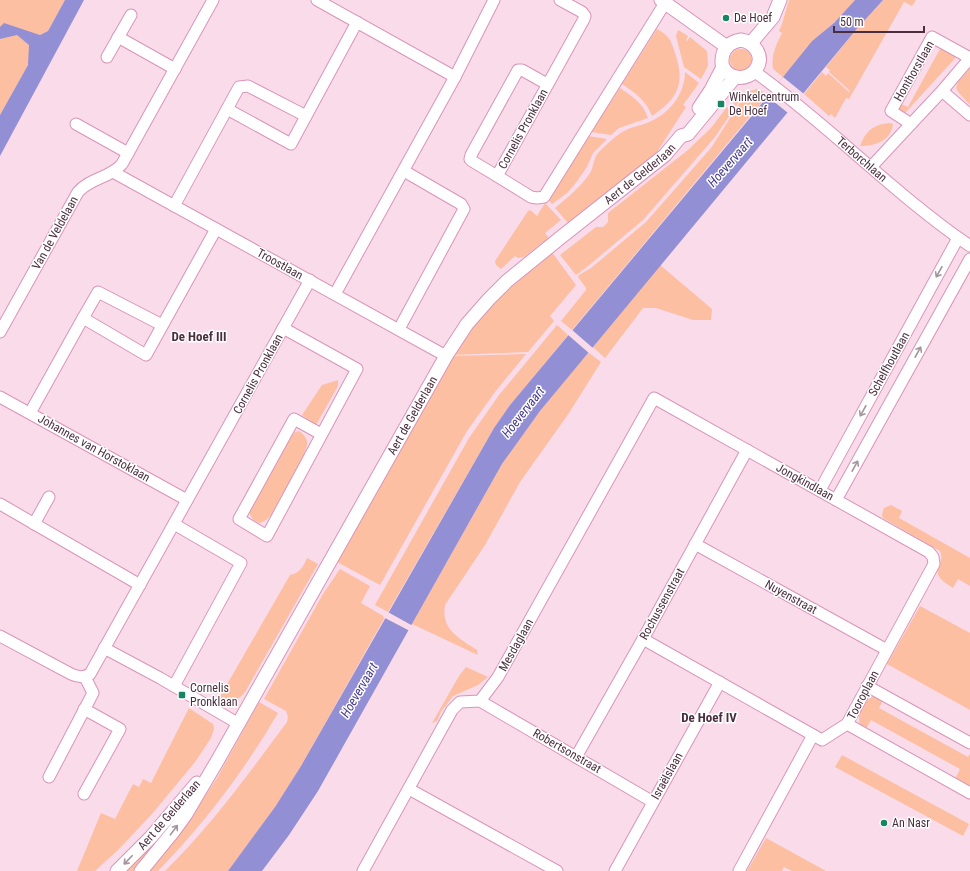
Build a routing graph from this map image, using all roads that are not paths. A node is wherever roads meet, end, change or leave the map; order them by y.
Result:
1 (213, 0) edge
2 (317, 0) edge
3 (494, 0) edge
4 (560, 0) edge
5 (780, 0) edge
6 (663, 2) edge
7 (131, 15) dead end
8 (357, 22) junction
9 (118, 37) junction
10 (751, 43) junction
11 (727, 46) junction
12 (107, 57) dead end
13 (970, 58) edge
14 (723, 68) junction
15 (175, 69) junction
16 (754, 72) junction
17 (455, 77) junction
18 (735, 77) junction
19 (548, 84) junction
20 (942, 91) junction
21 (227, 110) junction
22 (970, 115) edge
23 (306, 116) junction
24 (76, 124) dead end
25 (911, 124) junction
26 (681, 136) junction
27 (128, 153) junction
28 (871, 167) junction
29 (404, 171) junction
30 (114, 172) junction
31 (497, 176) junction
32 (174, 206) junction
33 (216, 229) junction
34 (958, 238) junction
35 (970, 246) edge
36 (970, 259) edge
37 (310, 280) junction
38 (335, 294) junction
39 (83, 318) junction
40 (162, 326) junction
41 (283, 328) junction
42 (399, 329) junction
43 (0, 332) edge
44 (446, 356) junction
45 (0, 397) edge
46 (654, 398) joint
47 (30, 413) junction
48 (321, 434) junction
49 (747, 450) junction
50 (820, 490) junction
51 (49, 497) dead end
52 (187, 500) junction
53 (836, 500) junction
54 (0, 504) edge
55 (34, 524) junction
56 (174, 524) junction
57 (695, 544) junction
58 (926, 579) joint
59 (140, 585) junction
60 (0, 636) edge
61 (643, 639) junction
62 (104, 648) junction
63 (887, 650) junction
64 (85, 677) junction
65 (720, 682) junction
66 (174, 686) junction
67 (867, 686) junction
68 (480, 701) junction
69 (84, 709) junction
70 (239, 724) junction
71 (847, 724) junction
72 (813, 735) junction
73 (970, 743) edge
74 (576, 757) junction
75 (219, 758) junction
76 (49, 776) dead end
77 (409, 789) junction
78 (84, 794) dead end
79 (970, 794) edge
80 (653, 802) junction
81 (117, 871) edge
82 (141, 871) edge
83 (363, 871) edge
84 (557, 871) edge
85 (615, 871) edge
86 (738, 871) edge

1 - 15 street
2 - 8 street
3 - 17 street
4 - 19 street, Cornelis Pronklaan
5 - 10 street
6 - 11 street
6 - 31 street
7 - 9 street
8 - 17 street
8 - 23 street
9 - 12 street
9 - 15 street
10 - 11 street
10 - 16 street
11 - 14 street
13 - 20 street, Honthorstlaan
13 - 25 street, Honthorstlaan
14 - 18 street
14 - 26 street, Aert de Gelderlaan
15 - 27 street
16 - 18 street
16 - 28 street, Terborchlaan
17 - 29 street
18 - 26 street, Aert de Gelderlaan
19 - 31 street, Cornelis Pronklaan
19 - 31 street, Cornelis Pronklaan
20 - 22 street
20 - 25 street, Honthorstlaan
21 - 23 street
21 - 23 street
21 - 32 street
24 - 27 street
25 - 28 street
26 - 44 street, Aert de Gelderlaan
27 - 30 street
28 - 34 street, Terborchlaan
29 - 38 street
29 - 42 street
30 - 32 street, Troostlaan
30 - 43 street, Van de Veldelaan
32 - 33 street, Troostlaan
33 - 37 street, Troostlaan
33 - 40 street
34 - 35 street, Terborchlaan
34 -> 50 street, Schelfhoutlaan
53 -> 36 street, Schelfhoutlaan
37 - 38 street, Troostlaan
37 - 41 street, Cornelis Pronklaan
38 - 42 street, Troostlaan
39 - 40 street
39 - 40 street
39 - 47 street
41 - 48 street, Cornelis Pronklaan
41 - 52 street, Cornelis Pronklaan
42 - 44 street, Troostlaan
44 - 70 street, Aert de Gelderlaan
45 - 47 street, Johannes van Horstoklaan
46 - 49 street, Jongkindlaan
46 - 68 street, Mesdaglaan
47 - 52 street, Johannes van Horstoklaan
48 - 48 street, Cornelis Pronklaan
49 - 50 street, Jongkindlaan
49 - 57 street, Rochussenstraat
50 - 53 street, Jongkindlaan
51 - 55 street
52 - 56 street, Cornelis Pronklaan
53 - 58 street, Jongkindlaan
54 - 55 street
55 - 59 street
56 - 59 street, Cornelis Pronklaan
56 - 66 street
57 - 61 street, Rochussenstraat
57 - 63 street, Nuyenstraat
58 - 63 street, Tooroplaan
59 - 62 street, Cornelis Pronklaan
60 - 64 street
61 - 65 street
61 - 74 street, Rochussenstraat
62 - 64 street
62 - 66 street
63 - 67 street, Tooroplaan
64 - 69 street
65 - 72 street
65 - 80 street, Israëlslaan
66 - 70 street
67 - 71 street, Tooroplaan
67 - 73 street
68 - 74 street, Robertsonstraat
68 - 77 street
69 - 76 street
69 - 78 street
70 - 75 street, Aert de Gelderlaan
71 - 72 street, Tooroplaan
71 - 79 street
72 - 86 street
74 - 80 street, Robertsonstraat
75 -> 81 street, Aert de Gelderlaan
82 -> 75 street, Aert de Gelderlaan
77 - 83 street
77 - 84 street
80 - 85 street, Israëlslaan

